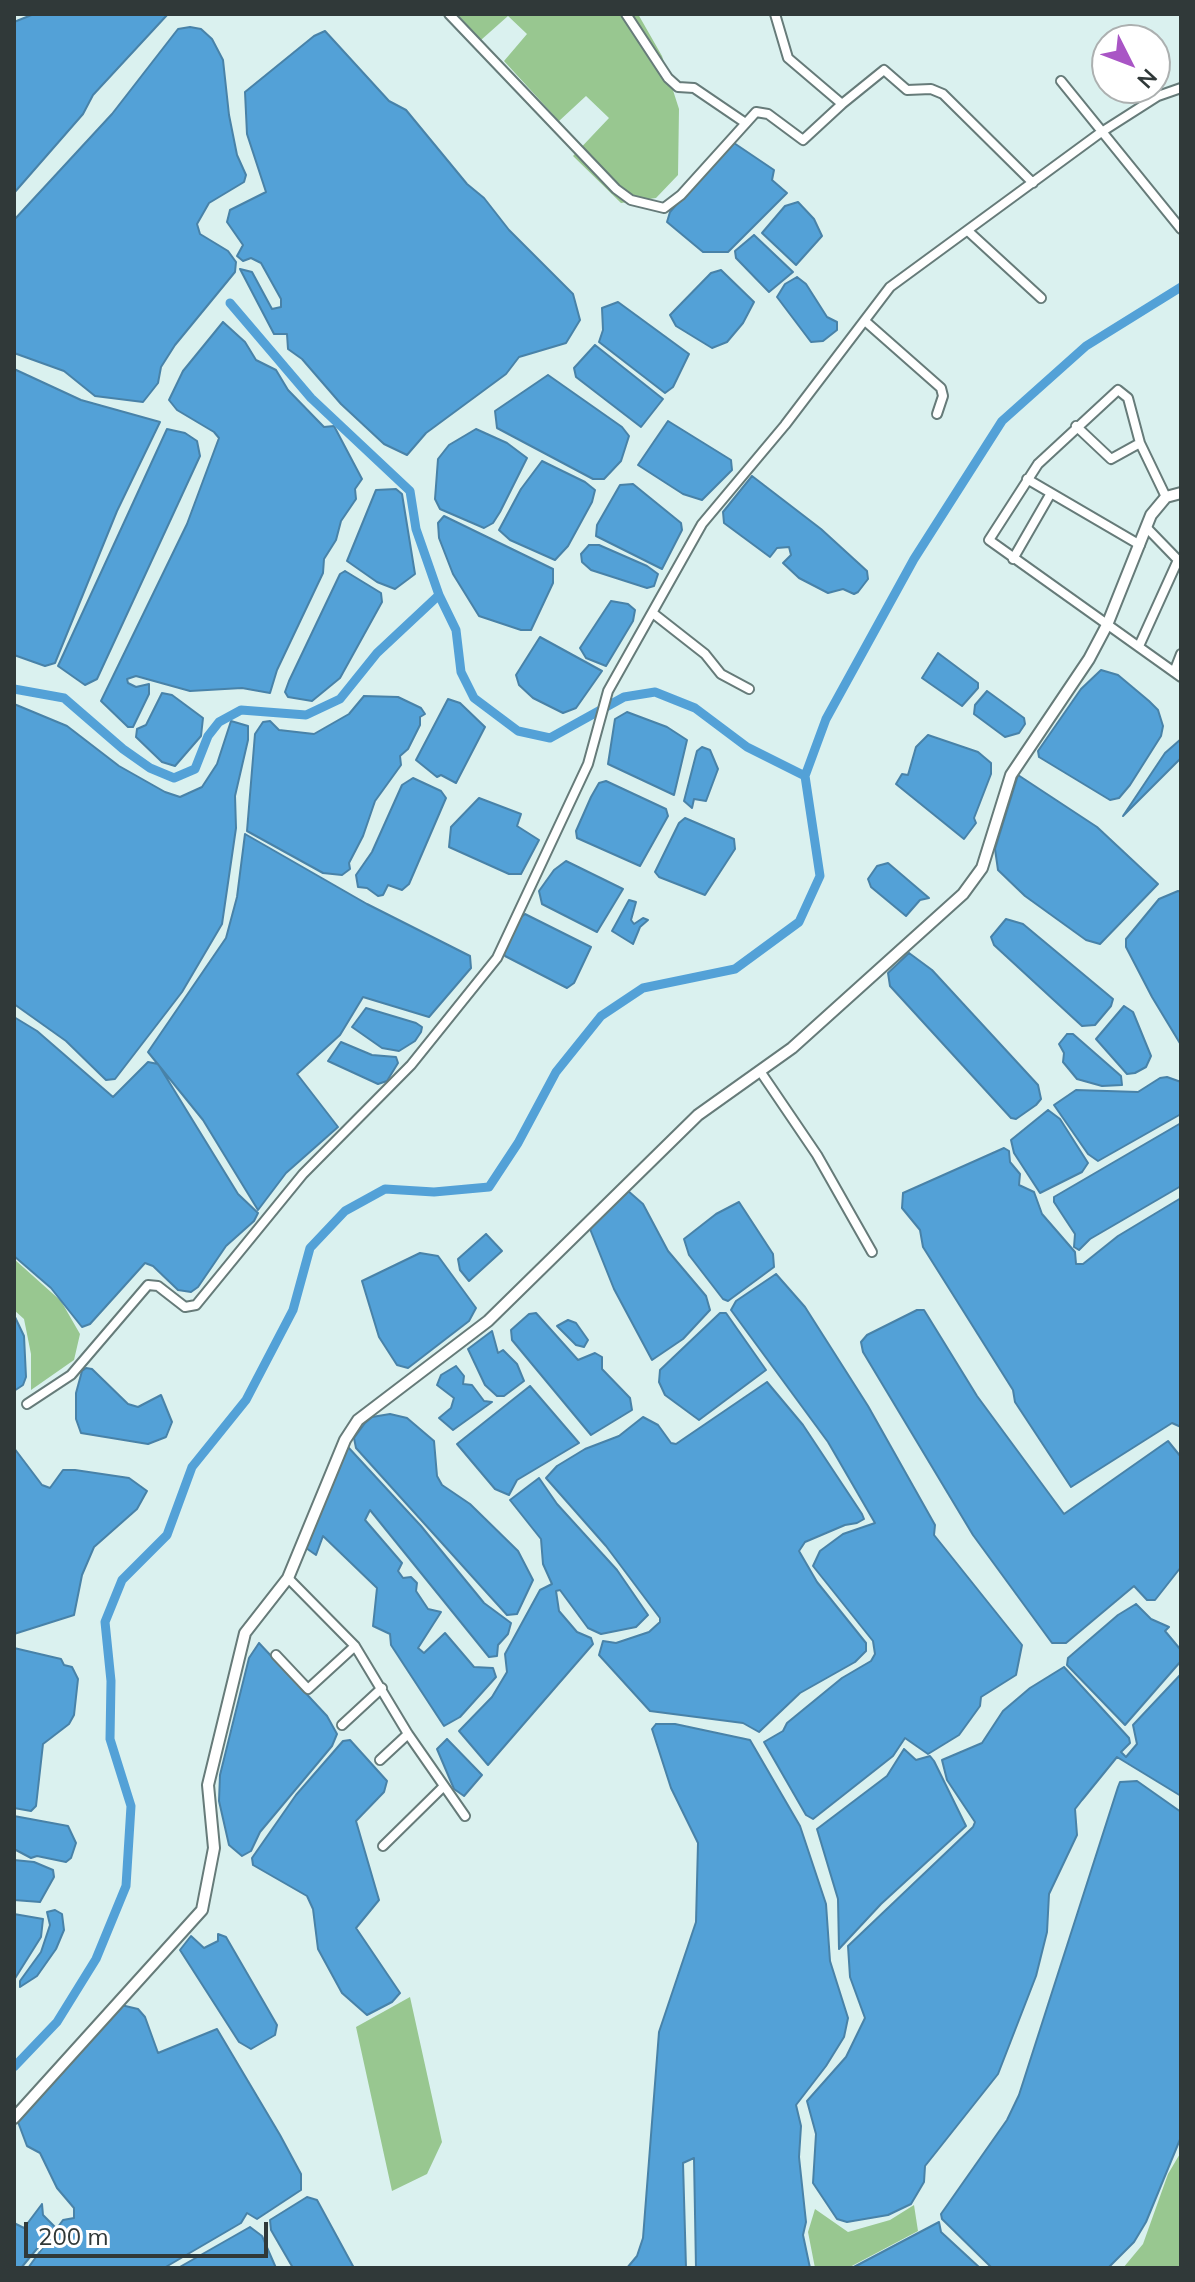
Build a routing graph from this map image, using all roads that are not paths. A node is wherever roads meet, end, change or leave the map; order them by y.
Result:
1 (449, 14) edge
2 (626, 14) edge
3 (775, 14) edge
4 (1061, 81) dead end
5 (1181, 88) edge
6 (842, 104) junction
7 (744, 122) junction
8 (1100, 133) junction
9 (1033, 183) junction
10 (1181, 229) edge
11 (968, 231) junction
12 (1041, 298) dead end
13 (865, 321) junction
14 (937, 414) dead end
15 (1076, 426) junction
16 (1140, 443) junction
17 (1027, 479) junction
18 (1051, 493) junction
19 (1181, 493) edge
20 (1166, 497) junction
21 (1146, 527) junction
22 (1140, 545) junction
23 (1013, 559) junction
24 (654, 614) junction
25 (1107, 625) junction
26 (1139, 646) junction
27 (1181, 654) edge
28 (1178, 675) edge
29 (749, 689) dead end
30 (760, 1071) junction
31 (872, 1252) dead end
32 (27, 1404) dead end
33 (288, 1578) junction
34 (355, 1646) junction
35 (276, 1655) dead end
36 (382, 1688) junction
37 (342, 1725) dead end
38 (408, 1734) junction
39 (380, 1760) dead end
40 (443, 1787) junction
41 (465, 1816) dead end
42 (383, 1846) dead end
43 (14, 2118) edge

1 - 7 street
2 - 7 street
3 - 6 street
4 - 8 street
5 - 8 street
6 - 7 street
6 - 9 street
8 - 9 street
8 - 10 street
9 - 11 street
11 - 12 street
11 - 13 street
13 - 14 street
13 - 24 street
15 - 16 street
15 - 16 street
15 - 17 street
16 - 20 street
17 - 18 street
17 - 23 street
18 - 22 street
18 - 23 street
19 - 20 street
20 - 21 street
21 - 22 street
21 - 26 street
22 - 25 street
23 - 25 street
24 - 29 street
24 - 32 street
25 - 26 street
25 - 30 street
26 - 28 street
27 - 28 street
30 - 31 street
30 - 33 street
33 - 34 street
33 - 43 street
34 - 35 street
34 - 36 street
36 - 37 street
36 - 38 street
38 - 39 street
38 - 40 street
40 - 41 street
40 - 42 street

